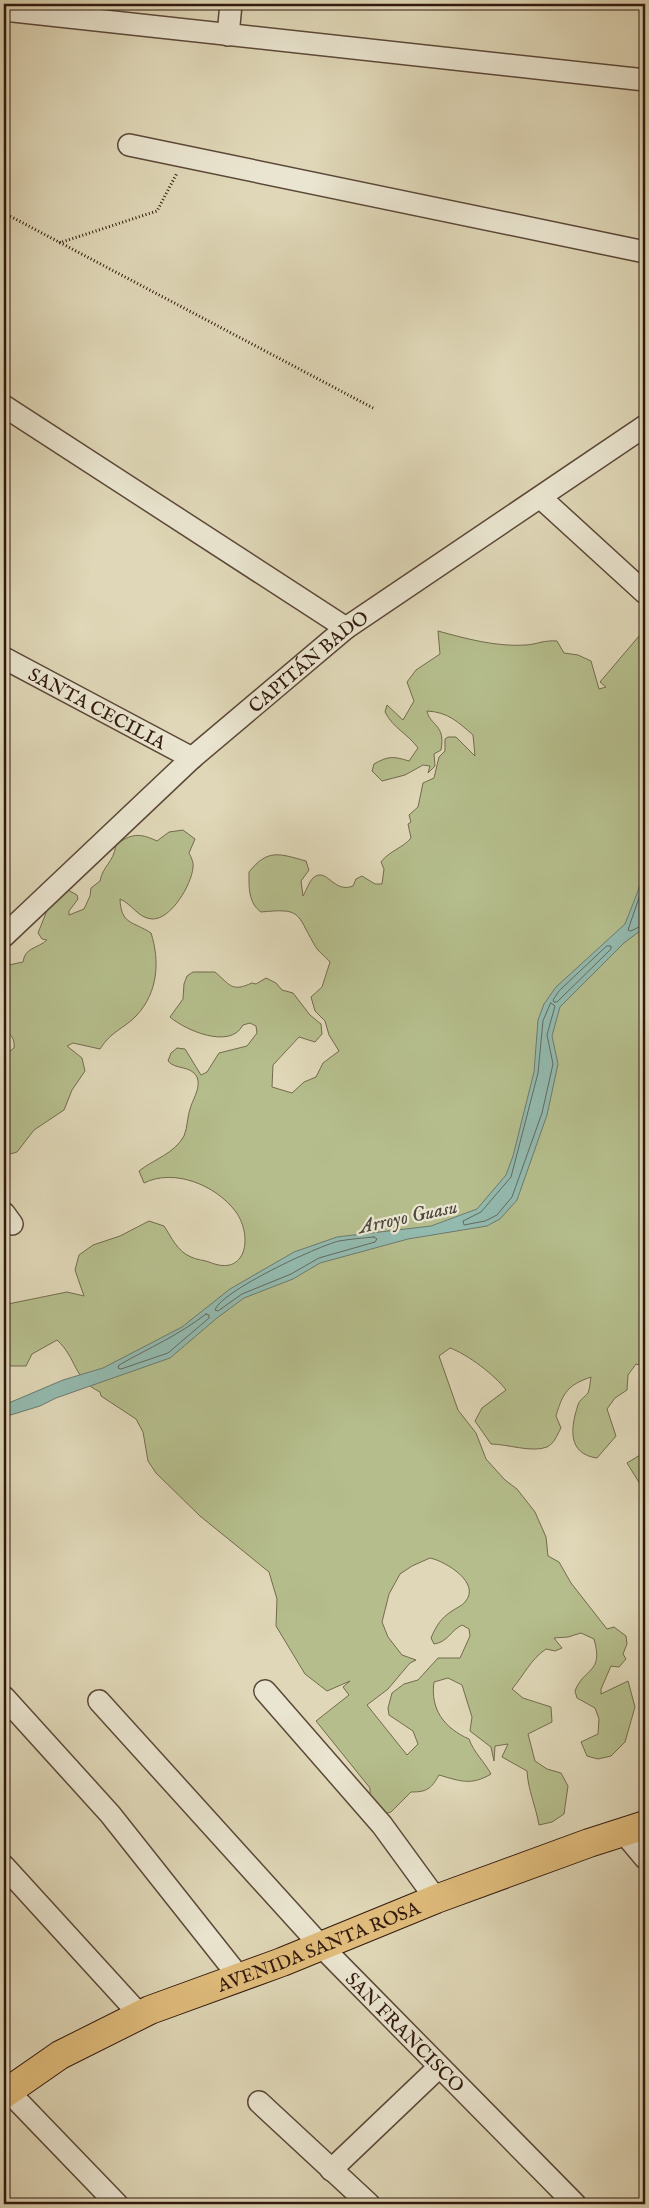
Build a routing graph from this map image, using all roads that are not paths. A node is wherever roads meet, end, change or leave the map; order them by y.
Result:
1 (231, 4) edge
2 (4, 10) edge
3 (228, 35) junction
4 (645, 80) edge
5 (129, 145) dead end
6 (645, 252) edge
7 (4, 406) edge
8 (645, 426) edge
9 (541, 498) junction
10 (645, 593) edge
11 (346, 628) junction
12 (4, 658) edge
13 (192, 758) junction
14 (4, 936) edge
15 (265, 1691) dead end
16 (4, 1697) edge
17 (99, 1701) dead end
18 (635, 1829) edge
19 (645, 1858) edge
20 (4, 1866) edge
21 (436, 1899) junction
22 (321, 1946) junction
23 (240, 1978) junction
24 (140, 2015) junction
25 (438, 2068) junction
26 (6, 2092) edge
27 (259, 2102) dead end
28 (331, 2170) junction
29 (117, 2204) edge
30 (369, 2204) edge
31 (572, 2204) edge

1 - 3 street
2 - 3 street
3 - 4 street
5 - 6 street
7 - 11 street
8 - 9 street, CAPITÁN BADO
9 - 10 street
9 - 11 street, CAPITÁN BADO
11 - 13 street, CAPITÁN BADO
12 - 13 street, SANTA CECILIA
13 - 14 street, CAPITÁN BADO
15 - 21 street
16 - 23 street
17 - 22 street, SAN FRANCISCO
18 - 19 street
18 - 21 main road, AVENIDA SANTA ROSA
20 - 24 street
21 - 22 main road, AVENIDA SANTA ROSA
22 - 23 main road, AVENIDA SANTA ROSA
22 - 25 street, SAN FRANCISCO
23 - 24 main road, AVENIDA SANTA ROSA
24 - 26 main road, AVENIDA SANTA ROSA
25 - 28 street
25 - 31 street, SAN FRANCISCO
26 - 29 street
27 - 28 street
28 - 30 street

